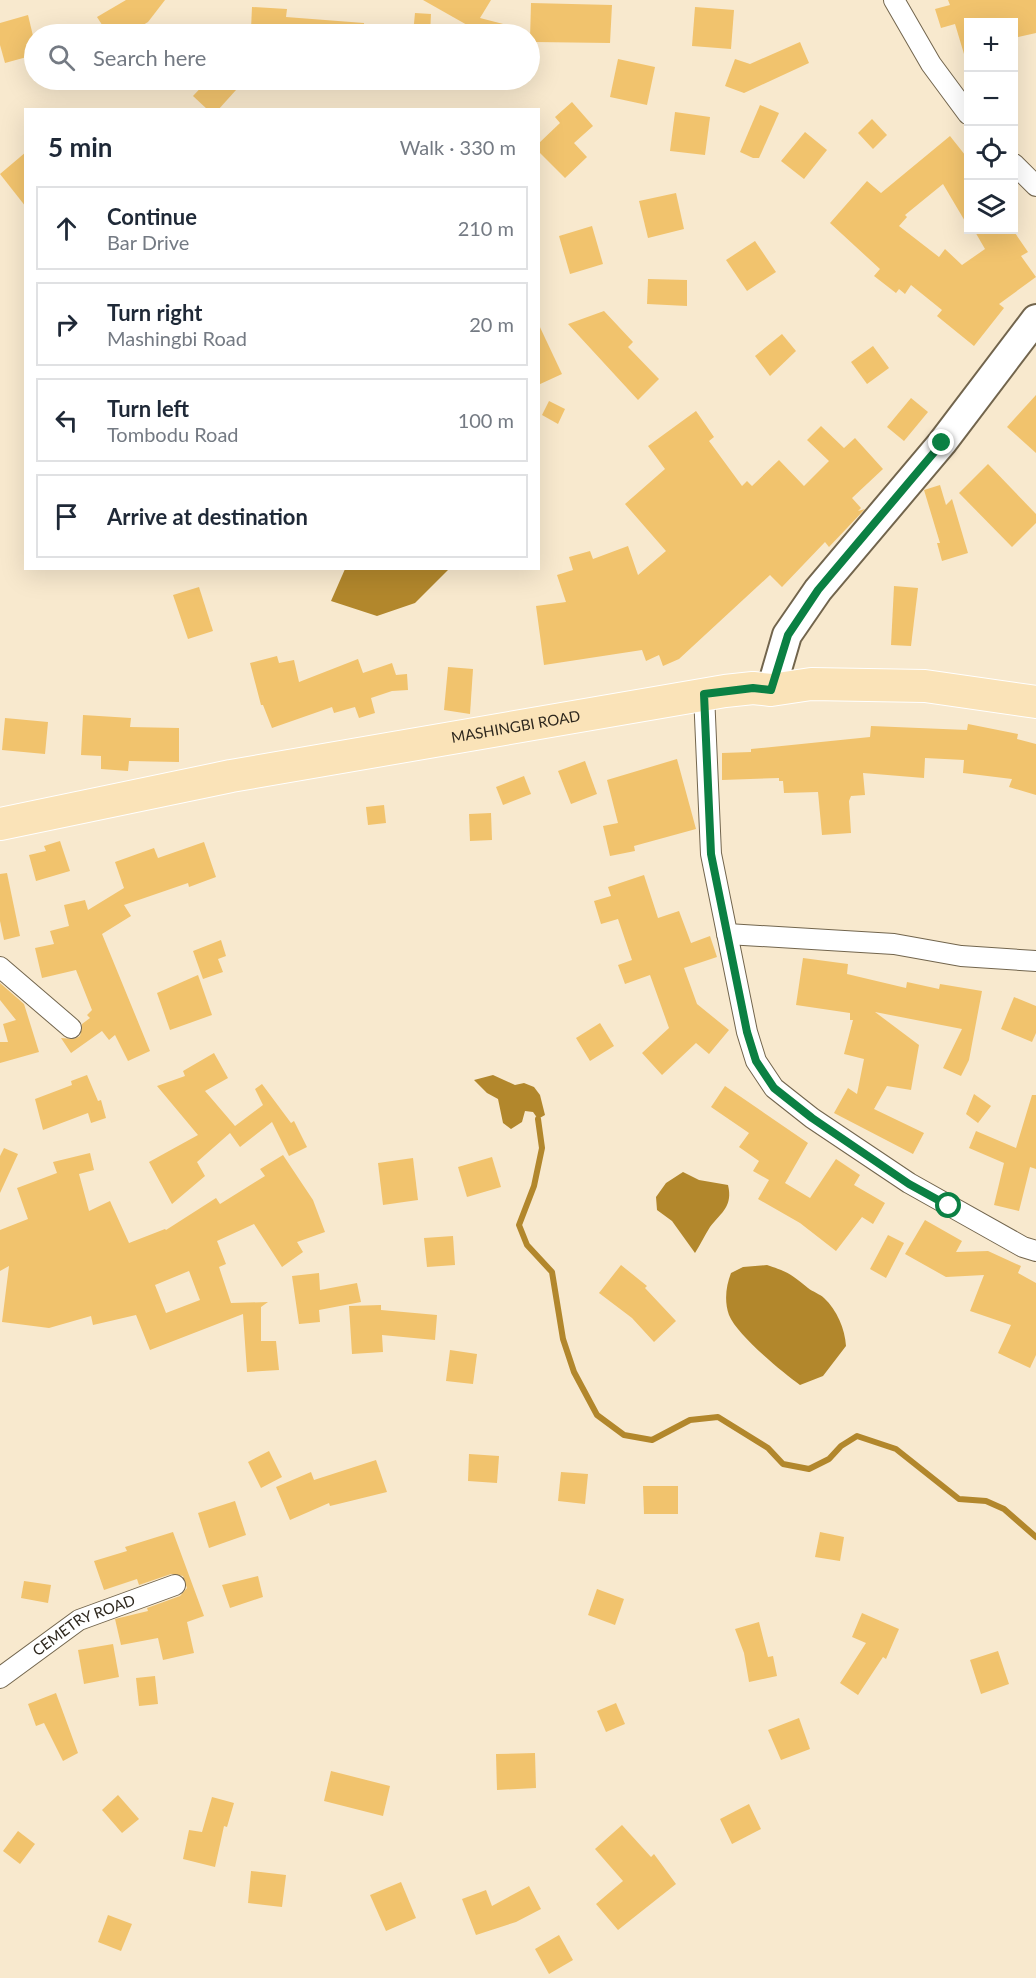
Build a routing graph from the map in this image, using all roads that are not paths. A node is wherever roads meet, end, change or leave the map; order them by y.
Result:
1 (894, 0) edge
2 (964, 107) edge
3 (1018, 168) edge
4 (1036, 186) edge
5 (1036, 319) edge
6 (771, 690) junction
7 (704, 694) junction
8 (1036, 702) edge
9 (0, 824) edge
10 (727, 934) junction
11 (1036, 962) edge
12 (0, 967) edge
13 (71, 1028) dead end
14 (1036, 1251) edge
15 (175, 1585) dead end
16 (0, 1678) edge

1 - 2 street
3 - 4 street
5 - 6 main road
6 - 7 main road, MASHINGBI ROAD
6 - 8 main road, MASHINGBI ROAD
7 - 9 main road, MASHINGBI ROAD
7 - 10 street
10 - 11 street
10 - 14 street
12 - 13 street
15 - 16 street, CEMETRY ROAD

